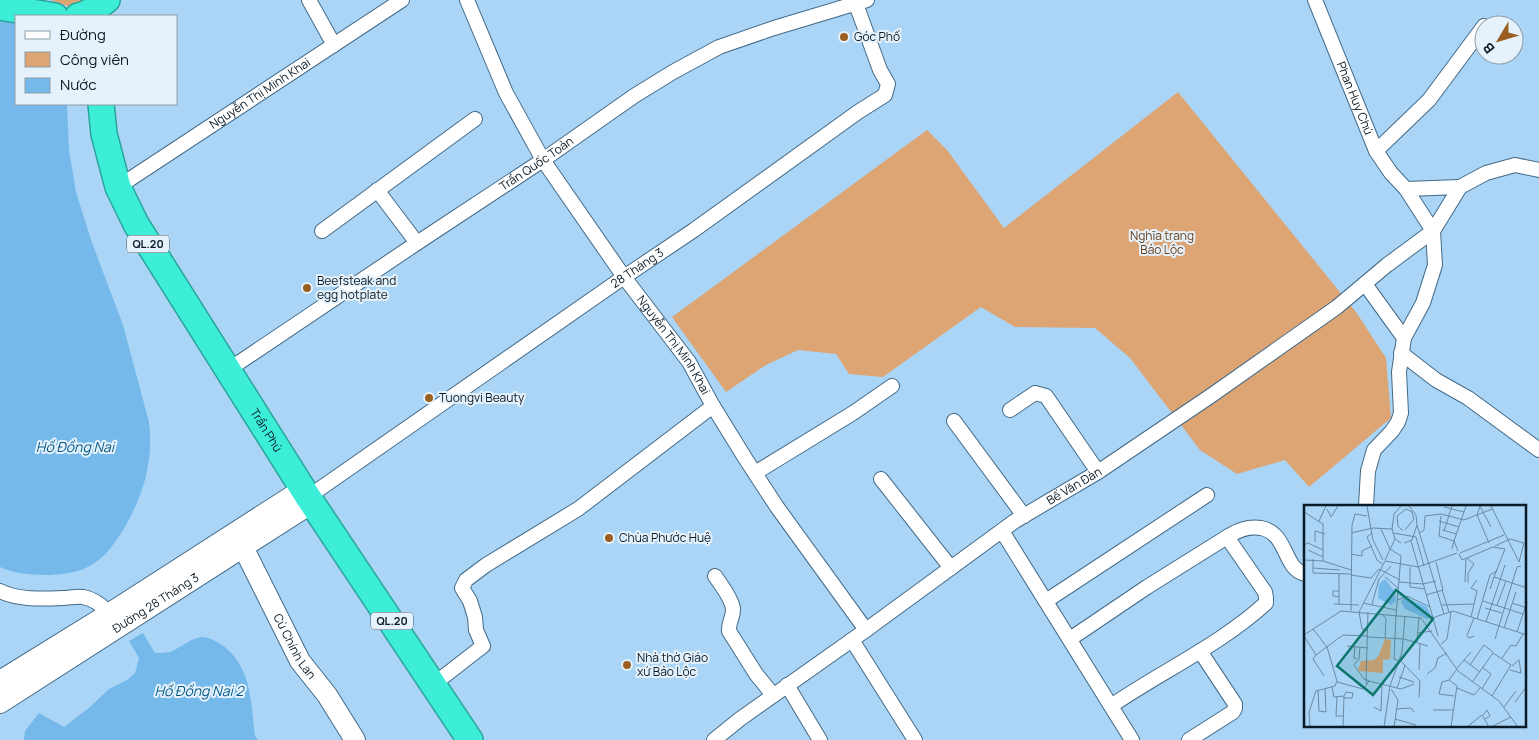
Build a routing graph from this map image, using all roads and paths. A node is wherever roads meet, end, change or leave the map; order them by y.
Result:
1 (107, 0) edge
2 (115, 0) edge
3 (309, 0) edge
4 (402, 0) edge
5 (467, 0) edge
6 (1315, 0) edge
7 (862, 2) edge
8 (839, 5) edge
9 (0, 7) edge
10 (45, 12) edge
11 (80, 15) edge
12 (111, 15) edge
13 (1474, 40) edge
14 (334, 45) junction
15 (101, 105) edge
16 (475, 119) dead end
17 (1376, 151) junction
18 (543, 160) junction
19 (1539, 168) edge
20 (118, 187) junction
21 (1460, 187) junction
22 (1406, 189) junction
23 (377, 190) junction
24 (1433, 230) junction
25 (322, 231) dead end
26 (416, 242) junction
27 (624, 277) junction
28 (1365, 284) junction
29 (1404, 338) junction
30 (1401, 353) junction
31 (228, 370) junction
32 (892, 386) dead end
33 (713, 406) junction
34 (1010, 410) dead end
35 (954, 421) dead end
36 (1539, 450) edge
37 (1098, 472) junction
38 (755, 473) junction
39 (882, 479) dead end
40 (1207, 495) dead end
41 (308, 496) junction
42 (1366, 505) edge
43 (1024, 516) junction
44 (1002, 531) junction
45 (1227, 537) junction
46 (243, 547) junction
47 (951, 568) junction
48 (1304, 574) edge
49 (715, 576) dead end
50 (0, 591) edge
51 (1046, 601) junction
52 (110, 613) junction
53 (866, 630) junction
54 (1070, 639) junction
55 (852, 640) junction
56 (1200, 651) junction
57 (434, 684) junction
58 (787, 685) junction
59 (2, 693) edge
60 (773, 695) junction
61 (1111, 706) junction
62 (355, 740) edge
63 (470, 740) edge
64 (714, 740) edge
65 (820, 740) edge
66 (916, 740) edge
67 (1132, 740) edge
68 (1189, 740) edge

1 - 11 highway
2 - 12 highway
3 - 14 street
4 - 14 street, Nguyễn Thị Minh Khai
5 - 18 street, Nguyễn Thị Minh Khai
6 - 17 street, Phan Huy Chú
7 - 8 street, Trần Quốc Toản
7 - 27 street, 28 Tháng 3
8 - 18 street, Trần Quốc Toản
9 - 10 highway
13 - 17 street
14 - 20 street, Nguyễn Thị Minh Khai
15 - 20 highway, Trần Phú / QL.20
16 - 23 street
17 - 22 street, Phan Huy Chú
18 - 26 street, Trần Quốc Toản
18 - 27 street, Nguyễn Thị Minh Khai
19 - 21 street
20 - 31 highway, Trần Phú / QL.20
21 - 22 street
21 - 24 street
22 - 24 street, Phan Huy Chú
23 - 25 street
23 - 26 street
24 - 28 street, Bế Văn Đàn
24 - 29 street
26 - 31 street, Trần Quốc Toản
27 - 33 street, Nguyễn Thị Minh Khai
27 - 41 street, 28 Tháng 3
28 - 29 street
28 - 37 street, Bế Văn Đàn
29 - 30 street
30 - 36 street
30 - 42 street
31 - 41 highway, Trần Phú / QL.20
32 - 38 street
33 - 38 street, Nguyễn Thị Minh Khai
33 - 57 street
34 - 37 street
35 - 43 street
37 - 43 street, Bế Văn Đàn
38 - 53 street, Nguyễn Thị Minh Khai
39 - 47 street
40 - 51 street
41 - 46 street, Đường 28 Tháng 3
41 - 52 street, Đường 28 Tháng 3
41 - 57 highway, Trần Phú / QL.20
43 - 44 street, Bế Văn Đàn
44 - 47 street, Bế Văn Đàn
44 - 51 street
45 - 48 street
45 - 54 street
45 - 56 street
46 - 59 street, Đường 28 Tháng 3
46 - 62 street, Cù Chính Lan
47 - 53 street, Bế Văn Đàn
49 - 60 street
50 - 52 street
51 - 54 street
52 - 59 street, Đường 28 Tháng 3
53 - 55 street, Bế Văn Đàn
54 - 61 street
55 - 58 street, Bế Văn Đàn
55 - 66 street
56 - 61 street
56 - 68 street
57 - 63 highway, Trần Phú / QL.20
58 - 60 street, Bế Văn Đàn
58 - 65 street
60 - 64 street, Bế Văn Đàn
61 - 67 street

